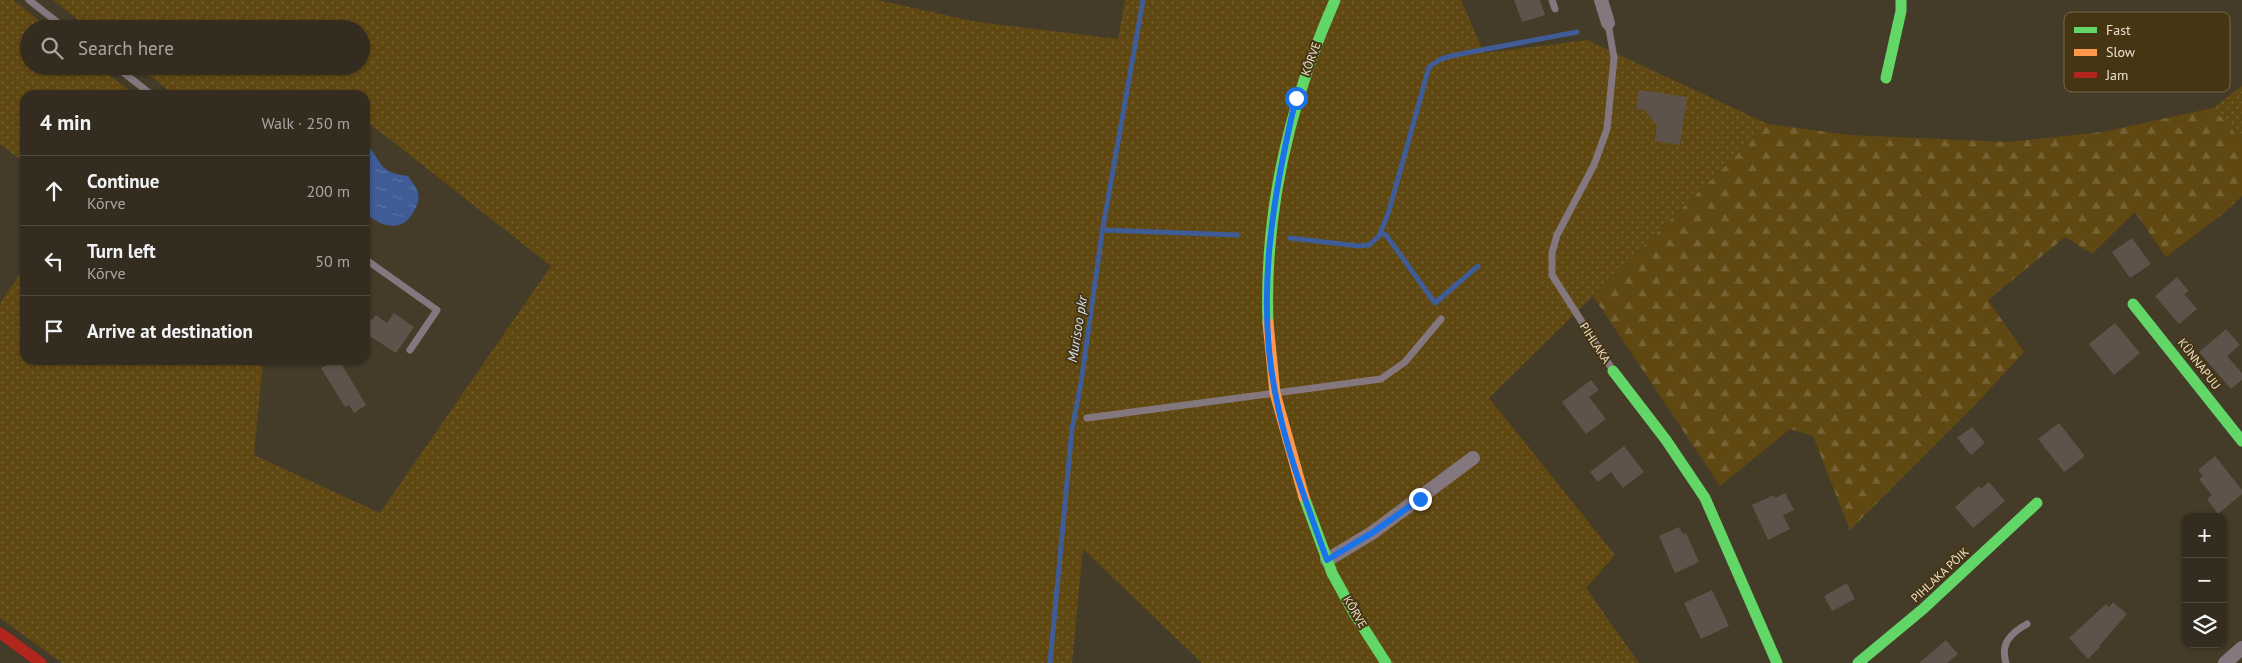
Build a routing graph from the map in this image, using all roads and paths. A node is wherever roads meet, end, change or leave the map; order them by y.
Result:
1 (29, 0) edge
2 (1335, 0) edge
3 (1552, 0) edge
4 (1601, 0) edge
5 (1901, 0) edge
6 (1555, 10) dead end
7 (55, 20) edge
8 (1608, 23) joint
9 (126, 75) edge
10 (1886, 78) dead end
11 (146, 90) edge
12 (370, 263) edge
13 (2134, 304) dead end
14 (1441, 319) dead end
15 (410, 350) dead end
16 (1613, 371) joint
17 (1275, 392) junction
18 (1087, 418) dead end
19 (2242, 441) edge
20 (1473, 458) dead end
21 (2037, 503) dead end
22 (1327, 560) junction
23 (2027, 624) dead end
24 (0, 633) edge
25 (2242, 648) edge
26 (41, 663) edge
27 (1386, 663) edge
28 (1777, 663) edge
29 (1858, 663) edge
30 (2006, 663) edge
31 (2225, 663) edge

1 - 7 lane
2 - 17 street, KÕRVE
3 - 6 lane
4 - 8 street, PIHLAKA
5 - 10 street
8 - 16 lane, PIHLAKA
9 - 11 lane
12 - 15 lane
13 - 19 street, KÜNNAPUU
14 - 17 lane
16 - 28 street, PIHLAKA
17 - 18 lane
17 - 22 street, KÕRVE
20 - 22 street
21 - 29 street, PIHLAKA PÕIK
22 - 27 street, KÕRVE
23 - 30 lane
24 - 26 street
25 - 31 street

